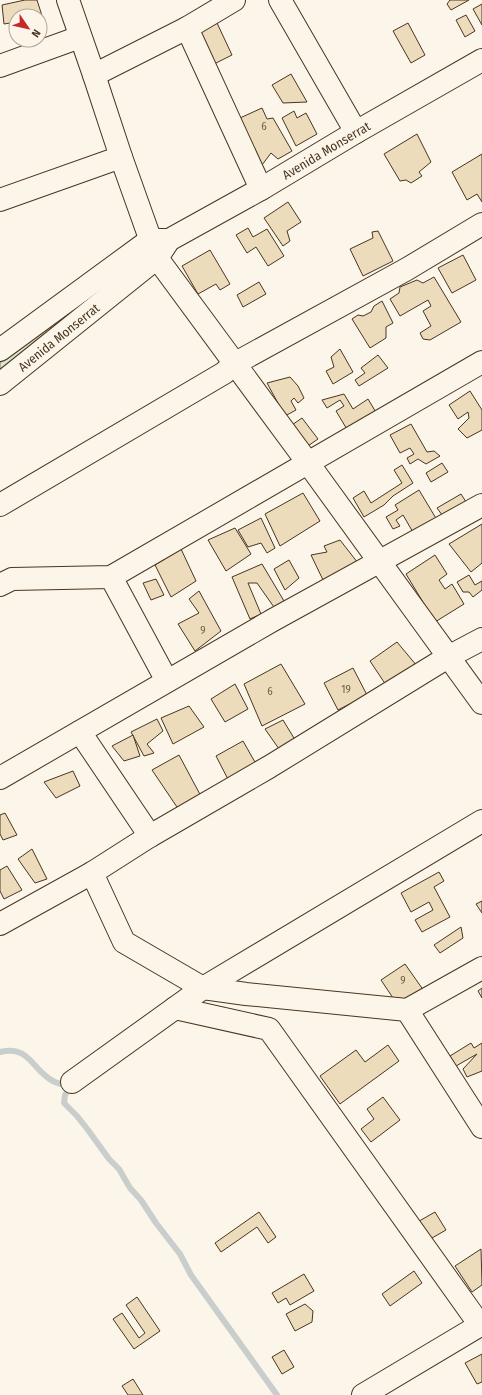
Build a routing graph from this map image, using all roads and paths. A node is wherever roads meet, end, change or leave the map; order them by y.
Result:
1 (68, 0) edge
2 (234, 0) edge
3 (280, 0) edge
4 (187, 28) junction
5 (80, 37) junction
6 (482, 60) edge
7 (0, 66) edge
8 (94, 75) junction
9 (356, 132) junction
10 (121, 157) junction
11 (261, 189) junction
12 (0, 200) edge
13 (482, 224) edge
14 (159, 246) junction
15 (0, 350) edge
16 (482, 362) edge
17 (234, 364) junction
18 (0, 384) edge
19 (308, 463) junction
20 (0, 505) edge
21 (482, 505) edge
22 (379, 561) junction
23 (111, 577) junction
24 (0, 585) edge
25 (482, 638) edge
26 (448, 657) junction
27 (167, 681) junction
28 (482, 703) edge
29 (80, 732) junction
30 (0, 778) edge
31 (482, 821) edge
32 (150, 836) junction
33 (92, 873) junction
34 (0, 924) edge
35 (482, 968) edge
36 (203, 988) junction
37 (175, 1008) junction
38 (406, 1010) junction
39 (72, 1082) dead end
40 (479, 1116) edge
41 (481, 1325) edge
42 (363, 1395) edge

1 - 5 street
2 - 4 street
3 - 9 street
4 - 8 street
4 - 11 street
5 - 7 street
5 - 8 street
6 - 9 street, Avenida Monserrat
8 - 10 street
9 - 11 street, Avenida Monserrat
10 - 12 street
10 - 14 street
11 - 14 street, Avenida Monserrat
13 - 17 street
14 - 15 street, Avenida Monserrat
14 - 17 street
14 - 18 street, Avenida Monserrat
16 - 19 street
17 - 19 street
17 - 20 street
19 - 22 street
19 - 23 street
21 - 22 street
22 - 26 street
22 - 27 street
23 - 24 street
23 - 27 street
25 - 26 street
26 - 28 street
26 - 32 street
27 - 29 street
29 - 30 street
29 - 32 street
31 - 36 street
32 - 33 street
33 - 34 street
33 - 36 street
35 - 38 street
36 - 37 street
36 - 38 street
37 - 39 street
37 - 41 street
38 - 40 street
41 - 42 street

